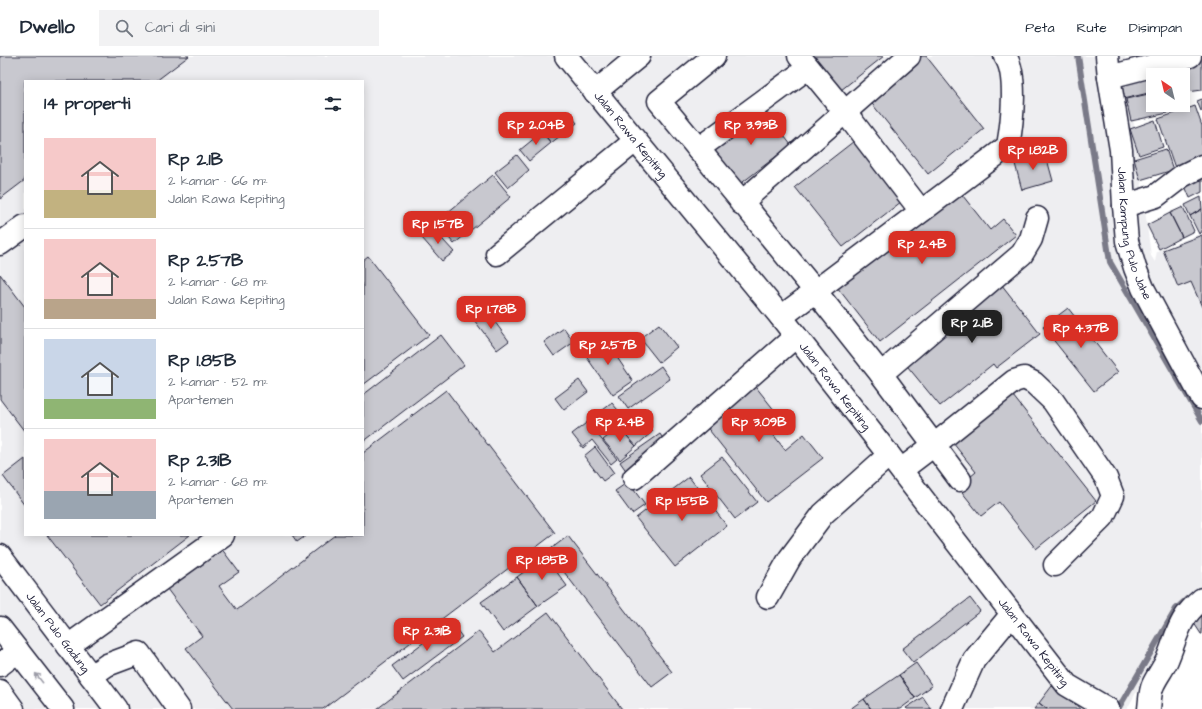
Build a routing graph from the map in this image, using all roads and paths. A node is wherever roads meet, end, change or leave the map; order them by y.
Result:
1 (566, 56) edge
2 (639, 56) edge
3 (714, 56) edge
4 (909, 56) edge
5 (1005, 56) edge
6 (1190, 56) edge
7 (803, 62) edge
8 (1108, 66) edge
9 (595, 92) junction
10 (844, 112) junction
11 (635, 141) junction
12 (698, 149) junction
13 (1202, 166) edge
14 (741, 203) junction
15 (1124, 206) junction
16 (921, 211) junction
17 (1038, 218) dead end
18 (24, 227) edge
19 (0, 244) edge
20 (497, 254) dead end
21 (816, 292) junction
22 (781, 318) junction
23 (796, 336) junction
24 (882, 374) junction
25 (1199, 385) edge
26 (934, 445) junction
27 (895, 462) junction
28 (634, 478) dead end
29 (960, 480) dead end
30 (222, 536) edge
31 (0, 556) edge
32 (1055, 566) dead end
33 (768, 596) dead end
34 (1202, 599) edge
35 (1012, 614) junction
36 (0, 628) edge
37 (68, 646) junction
38 (18, 651) junction
39 (0, 665) edge
40 (91, 676) junction
41 (0, 690) edge
42 (13, 709) edge
43 (63, 709) edge
44 (116, 709) edge
45 (179, 709) edge
46 (952, 709) edge
47 (1108, 709) edge
48 (1149, 709) edge

1 - 9 street, Jalan Rawa Kepiting
2 - 9 street
3 - 12 street
4 - 10 street
5 - 16 street
6 - 8 street
7 - 10 street
7 - 12 street
8 - 15 street, Jalan Kampung Pulo Jahe
9 - 11 street, Jalan Rawa Kepiting
10 - 14 street
10 - 16 street
11 - 20 street
11 - 22 street, Jalan Rawa Kepiting
12 - 14 street
13 - 15 street
14 - 21 street
15 - 25 street, Jalan Kampung Pulo Jahe
16 - 21 street
17 - 24 street
18 - 19 street
21 - 22 street
21 - 24 street
22 - 23 street, Jalan Rawa Kepiting
23 - 27 street, Jalan Rawa Kepiting
23 - 28 street
24 - 26 street
26 - 27 street
26 - 29 street
26 - 32 street
27 - 33 street
27 - 35 street, Jalan Rawa Kepiting
30 - 37 street
31 - 37 street, Jalan Pulo Gadung
34 - 48 street
35 - 46 street
35 - 47 street, Jalan Rawa Kepiting
36 - 38 street
37 - 40 street, Jalan Pulo Gadung
38 - 39 street
43 -> 38 street
40 - 44 street, Jalan Pulo Gadung
40 - 45 street
41 - 42 street

